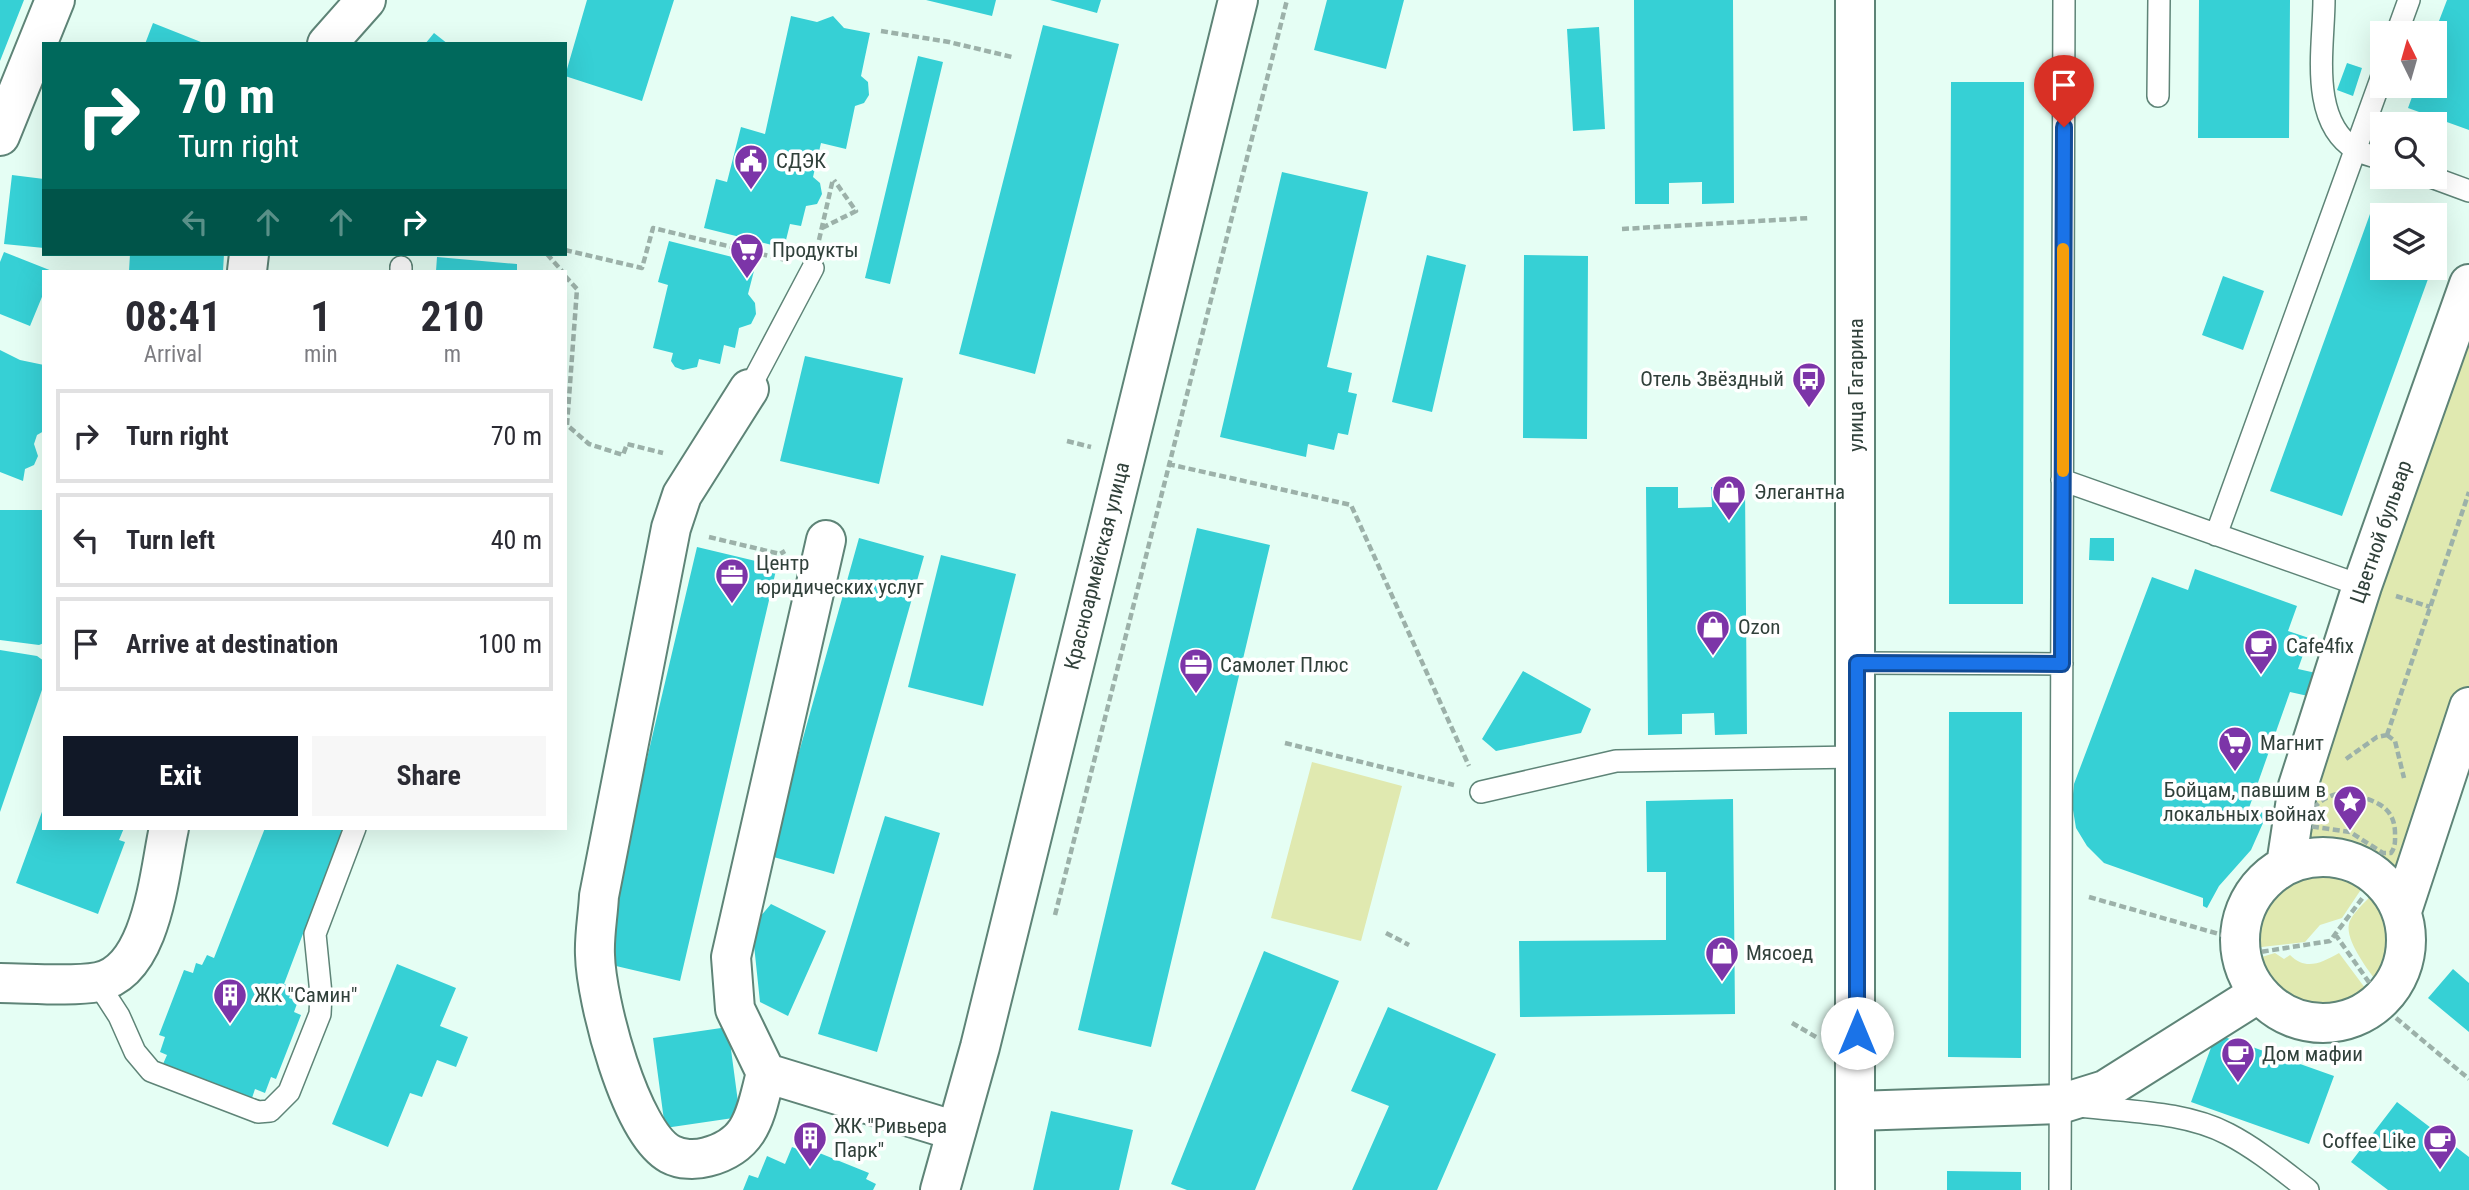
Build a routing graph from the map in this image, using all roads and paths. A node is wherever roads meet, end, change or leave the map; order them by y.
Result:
1 (55, 0) edge
2 (366, 0) edge
3 (1238, 0) edge
4 (1287, 0) edge
5 (1855, 0) edge
6 (2064, 0) edge
7 (2159, 0) edge
8 (2324, 0) edge
9 (2409, 0) edge
10 (2401, 21) edge
11 (881, 31) dead end
12 (329, 42) edge
13 (1012, 57) dead end
14 (2158, 96) dead end
15 (2374, 98) edge
16 (0, 135) edge
17 (2355, 149) junction
18 (2370, 155) edge
19 (2447, 183) edge
20 (2469, 191) edge
21 (1811, 218) dead end
22 (822, 228) junction
23 (1622, 229) dead end
24 (567, 250) edge
25 (549, 256) edge
26 (813, 268) junction
27 (561, 270) edge
28 (567, 278) edge
29 (2469, 284) edge
30 (749, 389) joint
31 (567, 425) edge
32 (567, 425) edge
33 (701, 464) junction
34 (1169, 464) junction
35 (2062, 480) junction
36 (2469, 492) edge
37 (671, 528) junction
38 (2216, 535) junction
39 (826, 540) dead end
40 (780, 554) dead end
41 (2362, 586) junction
42 (1857, 663) junction
43 (2062, 664) junction
44 (2469, 707) edge
45 (1285, 743) dead end
46 (1856, 757) junction
47 (2402, 789) dead end
48 (1481, 792) junction
49 (2399, 813) dead end
50 (169, 830) edge
51 (354, 830) edge
52 (2395, 837) junction
53 (2286, 865) junction
54 (2061, 889) junction
55 (2365, 895) dead end
56 (2402, 911) junction
57 (1052, 927) dead end
58 (1386, 933) dead end
59 (2335, 934) junction
60 (1409, 945) dead end
61 (2240, 948) junction
62 (97, 982) junction
63 (0, 983) edge
64 (2373, 988) dead end
65 (2259, 993) junction
66 (2396, 1018) dead end
67 (1792, 1023) dead end
68 (1815, 1037) dead end
69 (766, 1073) junction
70 (2469, 1079) edge
71 (2060, 1104) junction
72 (1856, 1111) junction
73 (956, 1131) junction
74 (940, 1190) edge
75 (1855, 1190) edge
76 (2060, 1190) edge
77 (2308, 1190) edge

1 - 16 street
2 - 12 street
3 - 73 street, Красноармейская улица
4 - 34 path
5 - 42 street, улица Гагарина
6 - 35 lane
7 - 14 lane
8 - 17 lane
9 - 10 lane
11 - 13 path
15 - 17 lane
17 - 18 lane
17 - 38 lane
19 - 20 lane
21 - 23 path
22 - 22 path
22 - 26 path
24 - 26 path
25 - 27 path
26 - 30 lane
28 - 31 path
29 - 41 street, Цветной бульвар
30 - 33 street
32 - 33 path
33 - 37 street
34 - 48 path
34 - 57 path
35 - 38 lane
35 - 43 lane
36 - 47 path
37 - 40 path
37 - 69 street
38 - 41 lane
39 - 69 street
41 - 53 street, Цветной бульвар
42 - 43 lane
42 - 46 street, улица Гагарина
43 - 54 lane
44 - 56 street
45 - 48 path
46 - 48 lane
46 - 72 street, улица Гагарина
49 - 52 path
50 - 62 street
51 - 62 lane
52 - 52 path
53 - 56 street
53 - 61 street
54 - 61 path
54 - 71 lane
55 - 59 path
56 - 65 street
58 - 60 path
59 - 61 path
59 - 64 path
61 - 65 street
62 - 63 street
65 - 71 street
66 - 70 path
67 - 68 path
69 - 73 street
71 - 72 street
71 - 76 lane
71 - 77 lane
72 - 75 street, улица Гагарина
73 - 74 street, Красноармейская улица

